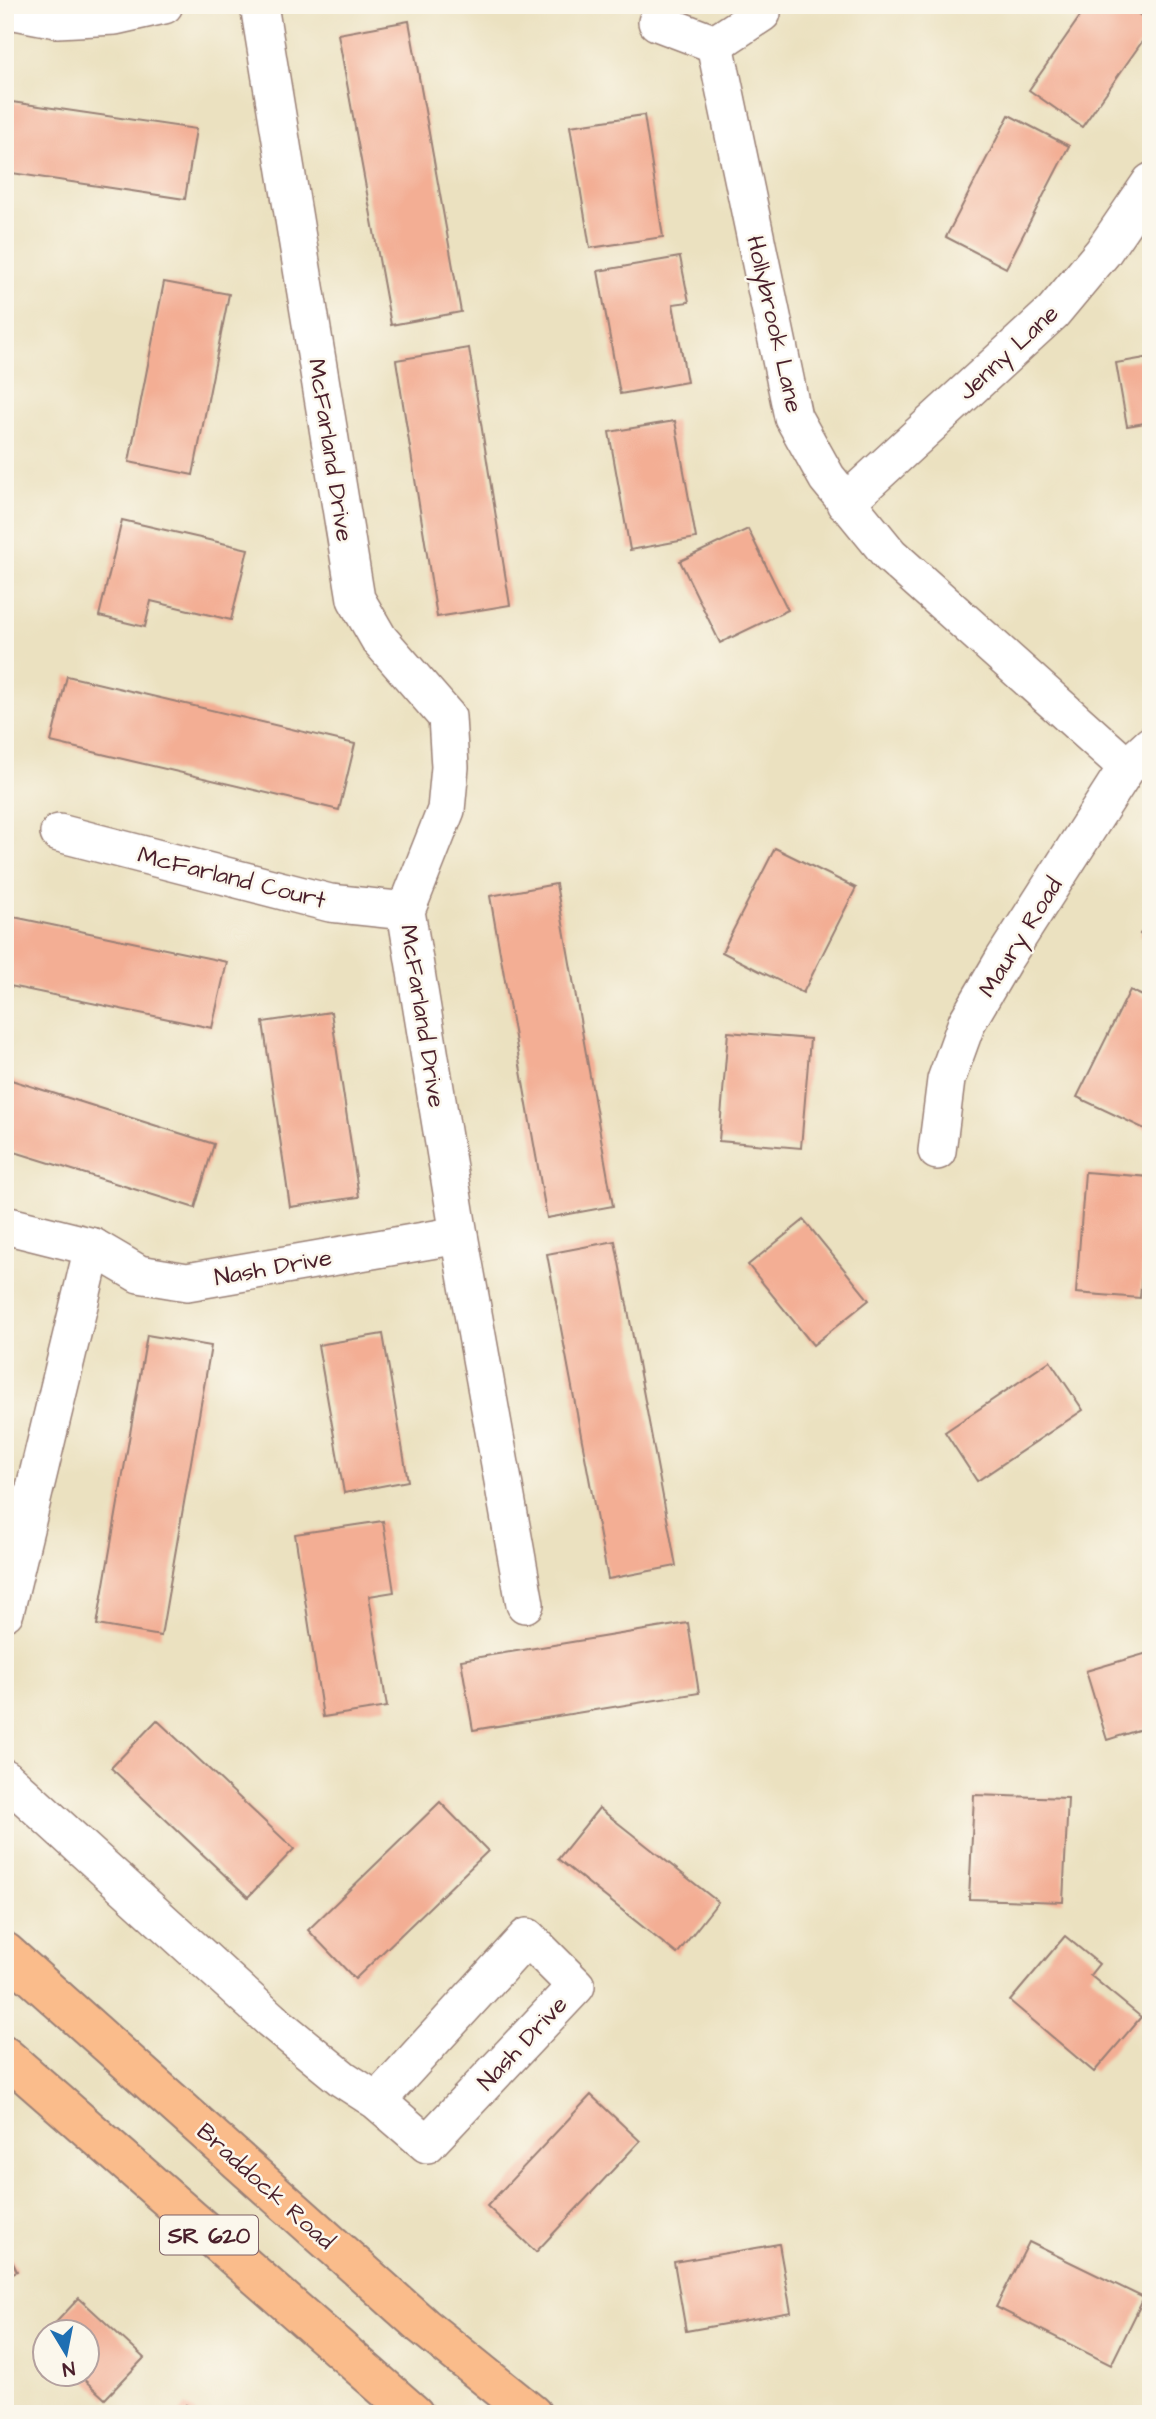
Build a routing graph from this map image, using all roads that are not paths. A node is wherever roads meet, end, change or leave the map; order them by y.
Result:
1 (164, 5) edge
2 (259, 5) edge
3 (5, 9) edge
4 (762, 13) dead end
5 (657, 22) dead end
6 (715, 44) junction
7 (1151, 182) edge
8 (845, 503) junction
9 (1139, 756) edge
10 (59, 833) dead end
11 (406, 911) junction
12 (937, 1151) dead end
13 (5, 1225) edge
14 (459, 1236) junction
15 (93, 1247) junction
16 (525, 1604) dead end
17 (5, 1612) edge
18 (5, 1778) edge
19 (5, 1952) edge
20 (5, 2056) edge
21 (377, 2102) junction
22 (414, 2414) edge
23 (532, 2414) edge

1 - 3 street
2 - 11 street, McFarland Drive
4 - 6 street
5 - 6 street
6 - 8 street, Hollybrook Lane
7 - 8 street, Jenny Lane
8 - 9 street, Hollybrook Lane
9 - 12 street, Maury Road
10 - 11 street, McFarland Court
11 - 14 street, McFarland Drive
13 - 15 street, Nash Drive
14 - 15 street, Nash Drive
14 - 16 street, McFarland Drive
15 - 17 street
18 - 21 street, Nash Drive
19 - 23 main road, Braddock Road / SR 620
20 - 22 main road, SR 620
21 - 21 street, Nash Drive

